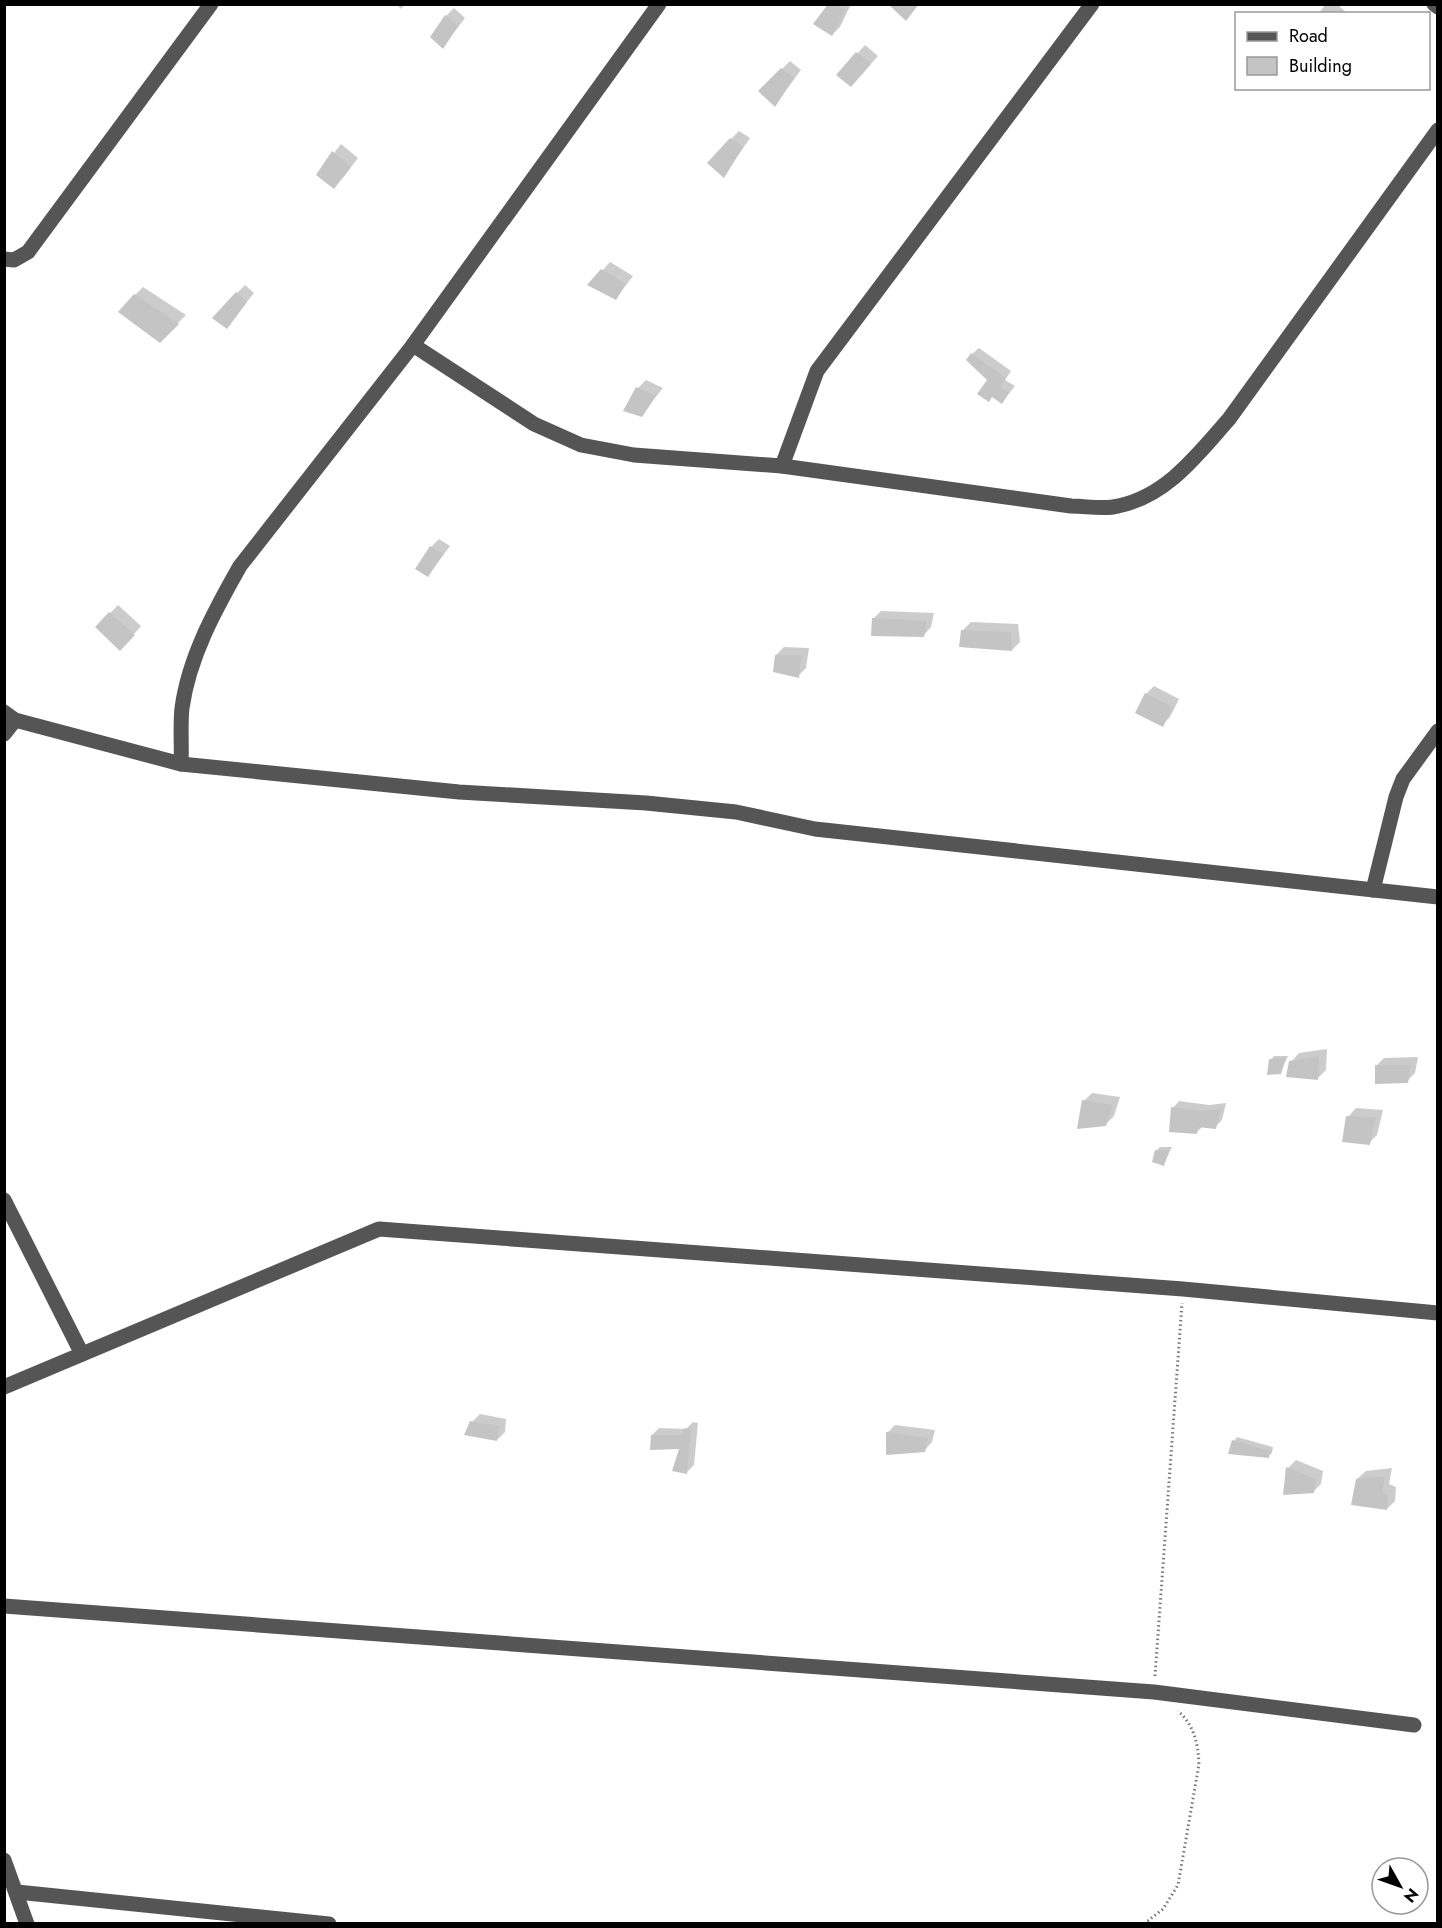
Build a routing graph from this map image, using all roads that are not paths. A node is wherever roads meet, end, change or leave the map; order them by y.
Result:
1 (211, 4) edge
2 (659, 4) edge
3 (1092, 4) edge
4 (1437, 130) edge
5 (4, 259) edge
6 (413, 345) junction
7 (782, 466) junction
8 (10, 716) edge
9 (1437, 731) edge
10 (4, 734) edge
11 (182, 764) junction
12 (1373, 890) junction
13 (1437, 897) edge
14 (4, 1200) edge
15 (1437, 1313) edge
16 (82, 1354) junction
17 (4, 1387) edge
18 (4, 1606) edge
19 (1414, 1725) dead end
20 (4, 1860) edge
21 (17, 1892) junction
22 (27, 1923) edge
23 (329, 1923) edge

1 - 5 street
2 - 6 street
3 - 7 street
4 - 7 street
6 - 7 street
6 - 11 street
8 - 10 street
8 - 11 street
9 - 12 street
11 - 12 street
12 - 13 street
14 - 16 street
15 - 16 street
16 - 17 street
18 - 19 street
20 - 21 street
21 - 22 street
21 - 23 street

